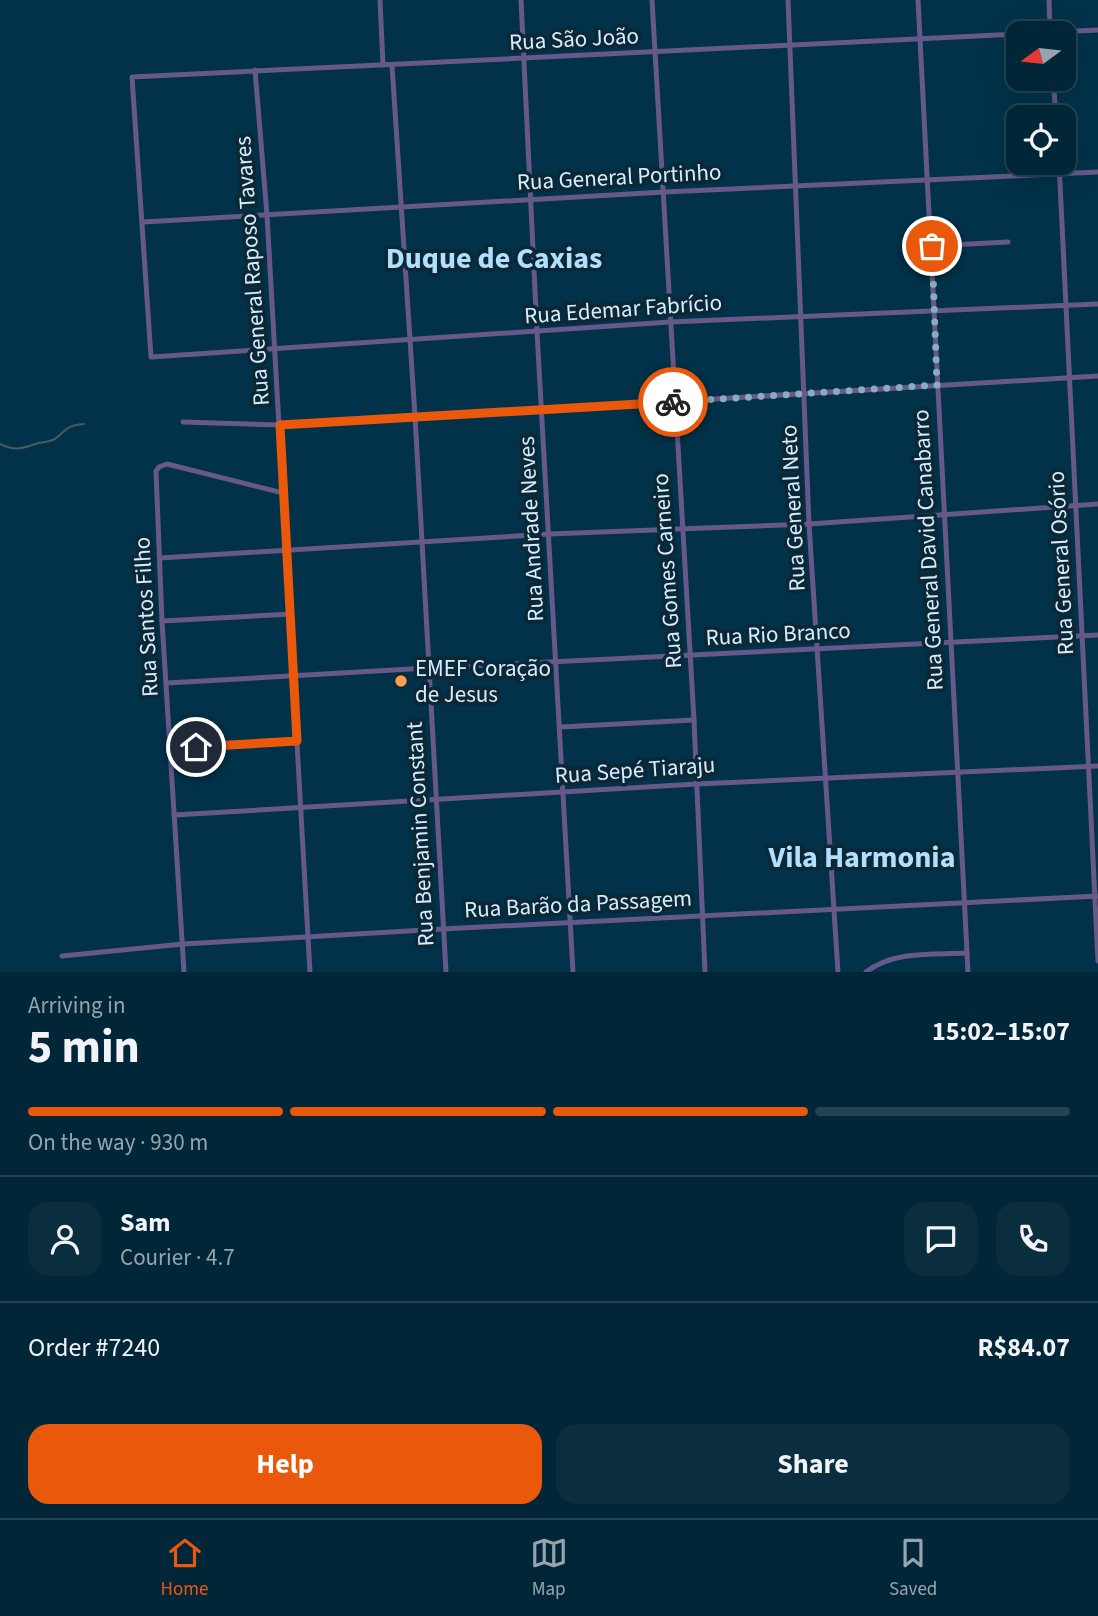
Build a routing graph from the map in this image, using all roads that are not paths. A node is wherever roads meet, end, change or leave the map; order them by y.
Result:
1 (380, 0) edge
2 (522, 0) edge
3 (652, 0) edge
4 (789, 0) edge
5 (918, 0) edge
6 (1049, 0) edge
7 (1050, 21) edge
8 (1098, 30) edge
9 (1076, 31) edge
10 (1006, 34) edge
11 (920, 38) junction
12 (790, 44) junction
13 (655, 52) junction
14 (525, 59) junction
15 (383, 65) junction
16 (391, 65) junction
17 (255, 70) junction
18 (1098, 173) edge
19 (1076, 174) edge
20 (1034, 175) edge
21 (1060, 175) edge
22 (928, 179) junction
23 (794, 186) junction
24 (664, 192) junction
25 (531, 200) junction
26 (401, 206) junction
27 (267, 215) junction
28 (143, 222) junction
29 (1008, 242) dead end
30 (932, 246) junction
31 (1098, 304) edge
32 (1066, 306) junction
33 (935, 312) junction
34 (801, 315) junction
35 (670, 322) junction
36 (537, 332) junction
37 (410, 340) junction
38 (275, 350) junction
39 (1098, 376) edge
40 (1069, 378) junction
41 (937, 385) junction
42 (805, 394) junction
43 (674, 402) junction
44 (541, 408) junction
45 (415, 416) junction
46 (183, 422) dead end
47 (280, 425) junction
48 (283, 493) junction
49 (1098, 504) edge
50 (1076, 505) junction
51 (945, 514) junction
52 (809, 524) junction
53 (681, 529) junction
54 (549, 534) junction
55 (422, 542) junction
56 (285, 549) junction
57 (159, 558) junction
58 (290, 614) junction
59 (162, 621) junction
60 (1098, 635) edge
61 (1082, 636) junction
62 (951, 644) junction
63 (818, 649) junction
64 (690, 656) junction
65 (556, 662) junction
66 (428, 668) junction
67 (292, 676) junction
68 (167, 683) junction
69 (694, 720) junction
70 (561, 727) junction
71 (297, 741) junction
72 (171, 748) junction
73 (1098, 766) edge
74 (1088, 767) junction
75 (956, 772) junction
76 (827, 778) junction
77 (696, 784) junction
78 (564, 792) junction
79 (436, 800) junction
80 (301, 807) junction
81 (174, 815) junction
82 (1096, 897) edge
83 (964, 903) junction
84 (834, 908) junction
85 (703, 915) junction
86 (570, 922) junction
87 (442, 929) junction
88 (307, 937) junction
89 (183, 944) junction
90 (967, 953) junction
91 (62, 956) dead end
92 (1098, 961) edge
93 (184, 972) edge
94 (310, 972) edge
95 (446, 972) edge
96 (573, 972) edge
97 (705, 972) edge
98 (838, 972) edge
99 (866, 972) edge
100 (968, 972) edge

1 - 15 street
2 - 14 street, Rua Andrade Neves
3 - 13 street, Rua Gomes Carneiro
4 - 12 street, Rua General Neto
5 - 11 street, Rua General David Canabarro
6 - 7 street
8 - 9 street
10 - 11 street, Rua São João
11 - 12 street, Rua São João
11 - 22 street, Rua General David Canabarro
12 - 13 street, Rua São João
12 - 23 street, Rua General Neto
13 - 14 street, Rua São João
13 - 24 street, Rua Gomes Carneiro
14 - 16 street, Rua São João
14 - 25 street, Rua Andrade Neves
15 - 16 street, Rua São João
15 - 17 street, Rua São João
16 - 26 street, Rua Benjamin Constant
17 - 27 street, Rua General Raposo Tavares
17 - 28 street, Rua São João
18 - 19 street, Rua General Portinho
20 - 22 street, Rua General Portinho
21 - 32 street, Rua General Osório
22 - 23 street, Rua General Portinho
22 - 30 street, Rua General David Canabarro
23 - 24 street, Rua General Portinho
23 - 34 street, Rua General Neto
24 - 25 street, Rua General Portinho
24 - 35 street, Rua Gomes Carneiro
25 - 26 street, Rua General Portinho
25 - 36 street, Rua Andrade Neves
26 - 27 street, Rua General Portinho
26 - 37 street, Rua Benjamin Constant
27 - 28 street, Rua General Portinho
27 - 38 street, Rua General Raposo Tavares
28 - 38 street, Rua Edemar Fabrício
29 - 30 street
30 - 33 street, Rua General David Canabarro
31 - 32 street, Rua Edemar Fabrício
32 - 33 street, Rua Edemar Fabrício
32 - 40 street, Rua General Osório
33 - 34 street, Rua Edemar Fabrício
33 - 41 street, Rua General David Canabarro
34 - 35 street, Rua Edemar Fabrício
34 - 42 street, Rua General Neto
35 - 36 street, Rua Edemar Fabrício
35 - 43 street, Rua Gomes Carneiro
36 - 37 street, Rua Edemar Fabrício
36 - 44 street, Rua Andrade Neves
37 - 38 street, Rua Edemar Fabrício
37 - 45 street, Rua Benjamin Constant
38 - 47 street, Rua General Raposo Tavares
39 - 40 street
40 - 41 street
40 - 50 street, Rua General Osório
41 - 42 street
41 - 51 street, Rua General David Canabarro
42 - 43 street
42 - 52 street, Rua General Neto
43 - 44 street
43 - 53 street, Rua Gomes Carneiro
44 - 45 street
44 - 54 street, Rua Andrade Neves
45 - 47 street
45 - 55 street, Rua Benjamin Constant
46 - 47 street
47 - 48 street, Rua General Raposo Tavares
48 - 56 street, Rua General Raposo Tavares
48 - 57 street, Rua Santos Filho
49 - 50 street
50 - 51 street
50 - 61 street, Rua General Osório
51 - 52 street
51 - 62 street, Rua General David Canabarro
52 - 53 street
52 - 63 street, Rua General Neto
53 - 54 street
53 - 64 street, Rua Gomes Carneiro
54 - 55 street
54 - 65 street, Rua Andrade Neves
55 - 56 street
55 - 66 street, Rua Benjamin Constant
56 - 57 street
56 - 58 street, Rua General Raposo Tavares
57 - 59 street, Rua Santos Filho
58 - 59 street
58 - 67 street, Rua General Raposo Tavares
59 - 68 street, Rua Santos Filho
60 - 61 street, Rua Rio Branco
61 - 62 street, Rua Rio Branco
61 - 74 street, Rua General Osório
62 - 63 street, Rua Rio Branco
62 - 75 street, Rua General David Canabarro
63 - 64 street, Rua Rio Branco
63 - 76 street, Rua General Neto
64 - 65 street, Rua Rio Branco
64 - 69 street, Rua Gomes Carneiro
65 - 66 street, Rua Rio Branco
65 - 70 street, Rua Andrade Neves
66 - 67 street, Rua Rio Branco
66 - 79 street, Rua Benjamin Constant
67 - 68 street, Rua Rio Branco
67 - 71 street, Rua General Raposo Tavares
68 - 72 street, Rua Santos Filho
69 - 70 street
69 - 77 street, Rua Gomes Carneiro
70 - 78 street, Rua Andrade Neves
71 - 72 street
71 - 80 street, Rua General Raposo Tavares
72 - 81 street, Rua Santos Filho
73 - 74 street, Rua Sepé Tiaraju
74 - 75 street, Rua Sepé Tiaraju
74 - 82 street, Rua General Osório
75 - 76 street, Rua Sepé Tiaraju
75 - 83 street, Rua General David Canabarro
76 - 77 street, Rua Sepé Tiaraju
76 - 84 street, Rua General Neto
77 - 78 street, Rua Sepé Tiaraju
77 - 85 street, Rua Gomes Carneiro
78 - 79 street, Rua Sepé Tiaraju
78 - 86 street, Rua Andrade Neves
79 - 80 street, Rua Sepé Tiaraju
79 - 87 street, Rua Benjamin Constant
80 - 81 street, Rua Sepé Tiaraju
80 - 88 street, Rua General Raposo Tavares
81 - 89 street, Rua Santos Filho
82 - 83 street, Rua Barão da Passagem
82 - 92 street, Rua General Osório
83 - 84 street, Rua Barão da Passagem
83 - 90 street, Rua General David Canabarro
84 - 85 street, Rua Barão da Passagem
84 - 98 street, Rua General Neto
85 - 86 street, Rua Barão da Passagem
85 - 97 street, Rua Gomes Carneiro
86 - 87 street, Rua Barão da Passagem
86 - 96 street, Rua Andrade Neves
87 - 88 street, Rua Barão da Passagem
87 - 95 street, Rua Benjamin Constant
88 - 89 street, Rua Barão da Passagem
88 - 94 street, Rua General Raposo Tavares
89 - 91 street, Rua Barão da Passagem
89 - 93 street, Rua Santos Filho
90 - 99 street
90 - 100 street, Rua General David Canabarro

